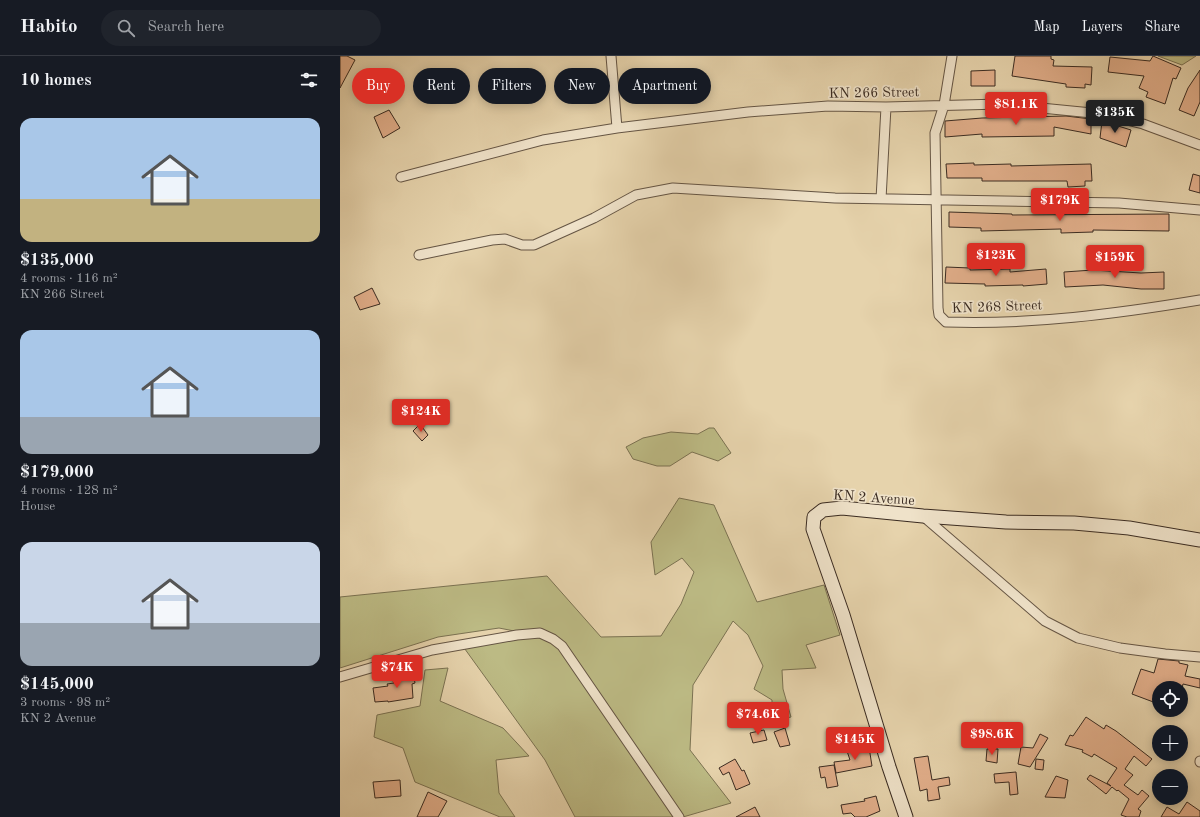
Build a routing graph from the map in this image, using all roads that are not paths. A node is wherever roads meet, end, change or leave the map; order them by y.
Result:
1 (611, 56) edge
2 (952, 56) edge
3 (944, 105) junction
4 (886, 107) junction
5 (617, 128) junction
6 (1200, 145) edge
7 (401, 177) dead end
8 (881, 199) junction
9 (938, 201) junction
10 (1200, 210) edge
11 (419, 254) dead end
12 (1200, 300) edge
13 (923, 516) junction
14 (1200, 540) edge
15 (1200, 657) edge
16 (340, 677) edge
17 (680, 817) edge
18 (906, 817) edge

1 - 5 street
2 - 3 street, KN 268 Street
3 - 4 street, KN 266 Street
3 - 6 street, KN 266 Street
3 - 9 street, KN 268 Street
4 - 5 street, KN 266 Street
4 - 8 street
5 - 7 street, KN 266 Street
8 - 9 street
8 - 11 street
9 - 10 street
9 - 12 street, KN 268 Street
13 - 14 main road, KN 2 Avenue
13 - 15 street
13 - 18 main road, KN 2 Avenue
16 - 17 street

